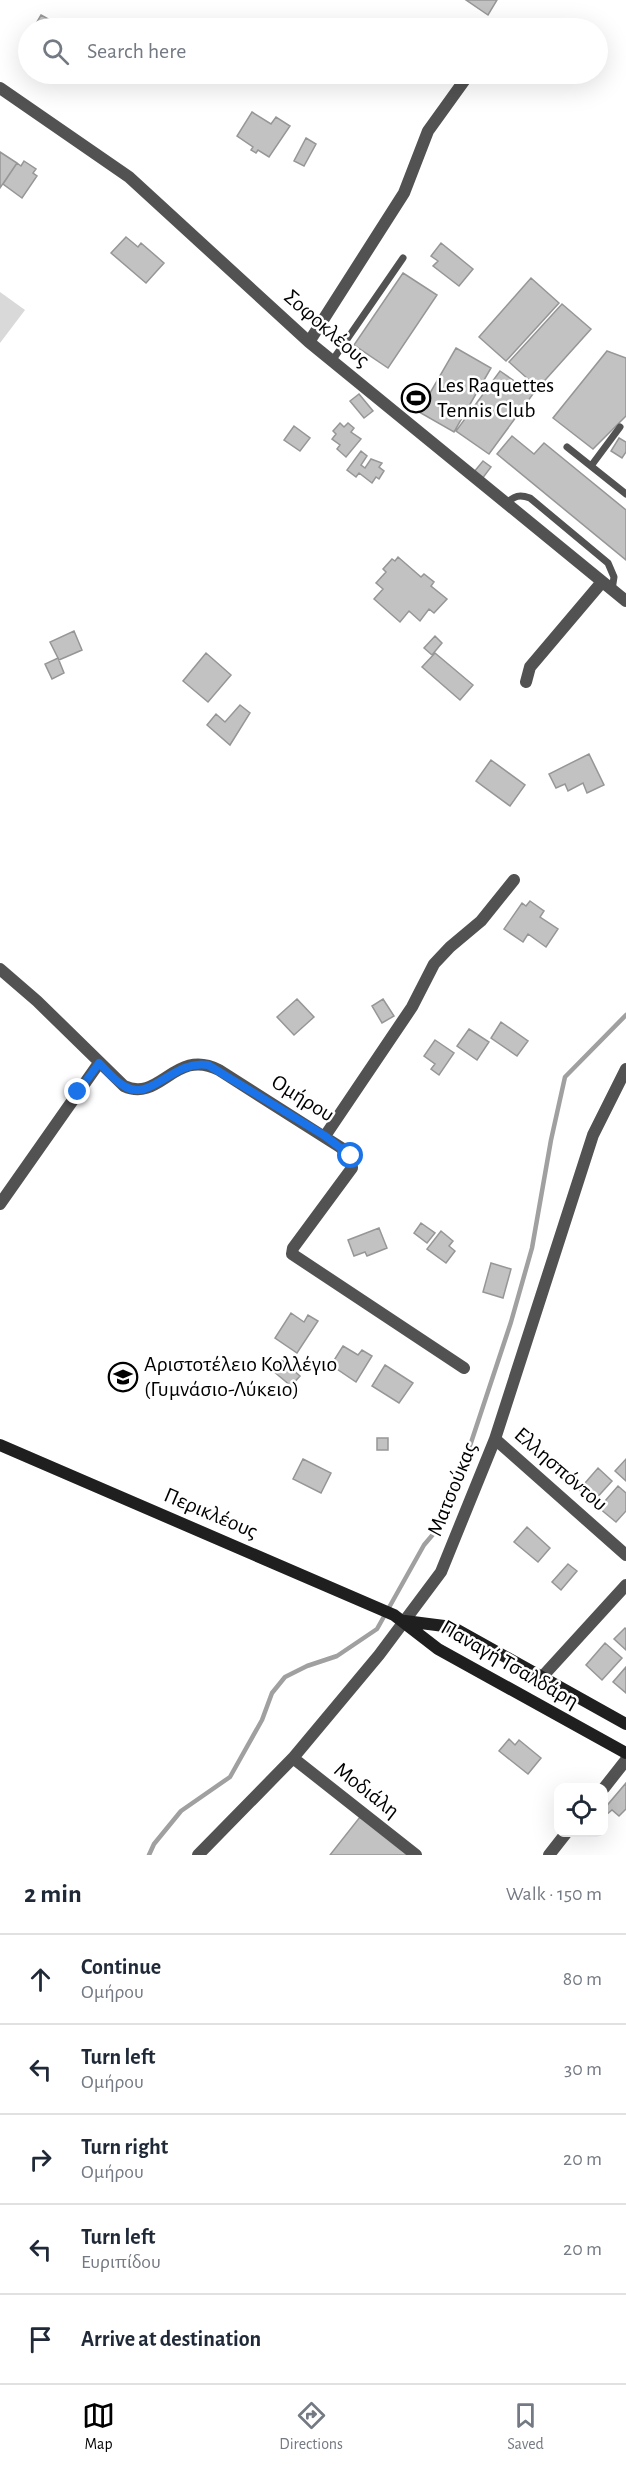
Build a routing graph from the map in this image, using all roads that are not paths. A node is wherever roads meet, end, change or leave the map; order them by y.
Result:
1 (462, 84) edge
2 (0, 88) edge
3 (403, 258) dead end
4 (309, 342) junction
5 (332, 361) junction
6 (620, 427) dead end
7 (567, 447) dead end
8 (591, 465) junction
9 (626, 494) edge
10 (506, 503) junction
11 (602, 582) junction
12 (612, 590) junction
13 (626, 602) edge
14 (526, 682) dead end
15 (514, 880) dead end
16 (0, 969) edge
17 (99, 1063) junction
18 (626, 1069) edge
19 (623, 1084) edge
20 (325, 1136) junction
21 (0, 1203) edge
22 (464, 1368) dead end
23 (495, 1439) junction
24 (0, 1445) edge
25 (626, 1555) edge
26 (626, 1585) edge
27 (399, 1618) junction
28 (542, 1677) junction
29 (626, 1724) edge
30 (626, 1753) edge
31 (292, 1758) junction
32 (626, 1760) edge
33 (607, 1783) edge
34 (564, 1837) edge
35 (198, 1855) edge
36 (416, 1855) edge
37 (549, 1855) edge

1 - 4 street
2 - 4 street, Σοφοκλέους
3 - 5 lane
4 - 5 street, Σοφοκλέους
5 - 10 street, Σοφοκλέους
6 - 8 lane
7 - 8 lane
8 - 9 lane
10 - 11 street, Σοφοκλέους
10 - 12 lane
11 - 12 street, Σοφοκλέους
11 - 14 street
12 - 13 street, Σοφοκλέους
15 - 20 street
16 - 17 street, Ομήρου
17 - 20 street, Ομήρου
17 - 21 street
18 - 19 street, Ματσούκας
19 - 23 street, Ματσούκας
20 - 22 street, Ομήρου
23 - 25 street, Ελλησπόντου
23 - 27 street, Ματσούκας
24 - 27 street, Περικλέους
26 - 28 street
27 - 28 street, Παναγή Τσαλδάρη
27 - 30 street, Παναγή Τσαλδάρη
27 - 31 street, Ματσούκας
28 - 29 street, Παναγή Τσαλδάρη
31 - 35 street, Ματσούκας
31 - 36 street, Μοδιάλη
32 - 33 street
34 - 37 street

